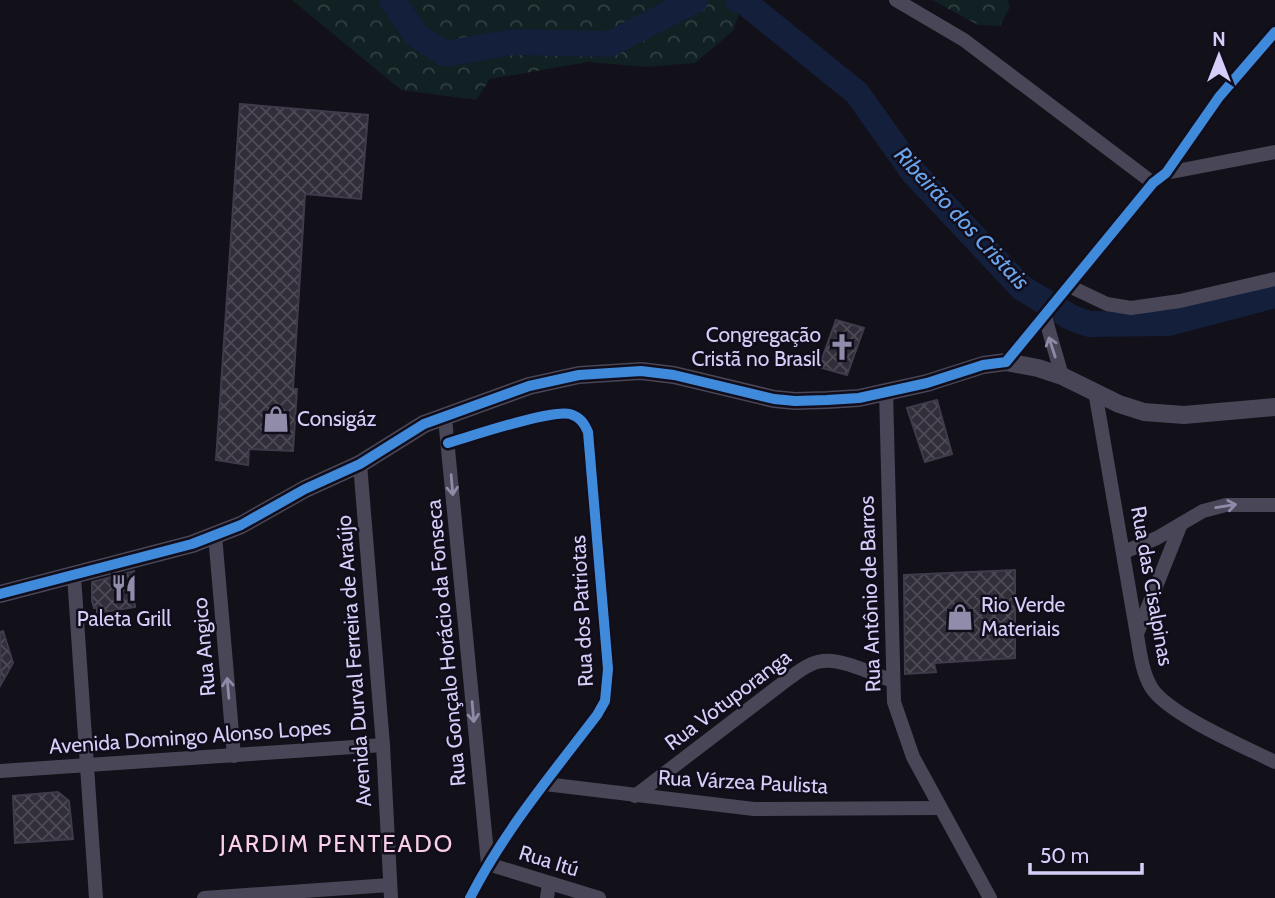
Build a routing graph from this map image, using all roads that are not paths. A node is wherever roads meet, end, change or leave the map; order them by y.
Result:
1 (896, 0) edge
2 (1275, 32) edge
3 (1275, 152) edge
4 (1166, 173) junction
5 (1153, 183) junction
6 (1275, 279) edge
7 (1066, 290) junction
8 (1046, 315) junction
9 (1006, 362) junction
10 (1062, 376) junction
11 (886, 391) junction
12 (1095, 391) junction
13 (1275, 407) edge
14 (445, 418) junction
15 (448, 443) junction
16 (360, 464) junction
17 (1275, 505) edge
18 (1181, 524) junction
19 (215, 535) junction
20 (1124, 552) junction
21 (74, 576) junction
22 (0, 594) edge
23 (1137, 635) junction
24 (893, 681) junction
25 (383, 745) junction
26 (234, 756) junction
27 (1275, 762) edge
28 (86, 766) junction
29 (0, 771) edge
30 (545, 784) junction
31 (635, 796) junction
32 (940, 808) junction
33 (488, 864) junction
34 (548, 891) edge
35 (390, 892) edge
36 (96, 898) edge
37 (204, 898) edge
38 (470, 898) edge
39 (599, 898) edge
40 (990, 898) edge

1 - 5 street
2 - 4 street
3 - 4 street
4 - 5 street
5 - 7 street
6 - 7 street
7 - 8 street
8 - 9 street
10 -> 8 street
9 - 10 street
9 - 11 street
10 - 12 street
11 - 14 street
11 - 24 street, Rua Antônio de Barros
12 - 13 street
12 - 20 street, Rua das Cisalpinas
14 - 15 street, Rua Gonçalo Horácio da Fonseca
14 - 16 street
15 - 30 street, Rua dos Patriotas
15 -> 33 street, Rua Gonçalo Horácio da Fonseca
16 - 19 street
16 - 25 street, Avenida Durval Ferreira de Araújo
18 -> 17 street
18 - 20 street
18 - 23 street
19 - 21 street
26 -> 19 street, Rua Angico
20 - 23 street, Rua das Cisalpinas
21 - 22 street
21 - 28 street
23 - 27 street, Rua das Cisalpinas
24 - 31 street, Rua Votuporanga
24 - 32 street, Rua Antônio de Barros
25 - 26 street, Avenida Domingo Alonso Lopes
25 - 35 street, Avenida Durval Ferreira de Araújo
26 - 28 street, Avenida Domingo Alonso Lopes
28 - 29 street, Avenida Domingo Alonso Lopes
28 - 36 street
30 - 31 street, Rua Várzea Paulista
30 - 33 street, Rua dos Patriotas
31 - 32 street, Rua Várzea Paulista
32 - 40 street, Rua Antônio de Barros
33 - 34 street, Rua Itú
33 - 38 street, Rua dos Patriotas
34 - 39 street, Rua Itú
35 - 37 street

